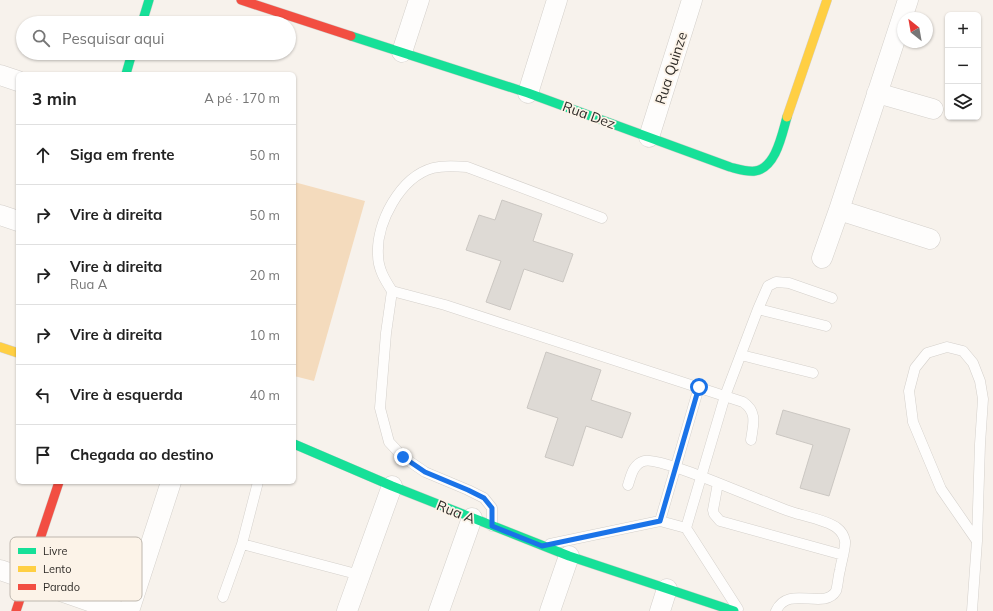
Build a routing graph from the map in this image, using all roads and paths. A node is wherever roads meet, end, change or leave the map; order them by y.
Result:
1 (149, 0) edge
2 (241, 0) edge
3 (419, 0) edge
4 (557, 0) edge
5 (692, 0) edge
6 (827, 0) edge
7 (908, 0) edge
8 (276, 6) edge
9 (144, 16) edge
10 (402, 52) junction
11 (130, 60) edge
12 (127, 72) edge
13 (0, 75) edge
14 (16, 80) edge
15 (528, 93) junction
16 (877, 93) junction
17 (933, 109) dead end
18 (649, 137) junction
19 (839, 210) junction
20 (0, 215) edge
21 (602, 218) dead end
22 (16, 220) edge
23 (930, 240) dead end
24 (822, 258) dead end
25 (392, 291) junction
26 (832, 298) dead end
27 (758, 309) junction
28 (826, 326) dead end
29 (0, 347) edge
30 (16, 352) edge
31 (741, 355) junction
32 (813, 374) dead end
33 (699, 387) junction
34 (725, 396) junction
35 (751, 440) dead end
36 (296, 445) edge
37 (676, 467) junction
38 (701, 476) junction
39 (58, 484) edge
40 (170, 484) edge
41 (257, 484) edge
42 (718, 484) junction
43 (628, 485) dead end
44 (392, 486) junction
45 (472, 518) junction
46 (660, 521) junction
47 (492, 526) junction
48 (686, 528) junction
49 (40, 537) edge
50 (977, 541) junction
51 (242, 544) junction
52 (542, 546) junction
53 (843, 555) junction
54 (568, 556) junction
55 (0, 570) edge
56 (142, 571) edge
57 (10, 574) edge
58 (360, 575) junction
59 (667, 589) junction
60 (223, 597) dead end
61 (19, 601) edge
62 (88, 601) edge
63 (132, 601) edge
64 (16, 611) edge
65 (118, 611) edge
66 (129, 611) edge
67 (347, 611) edge
68 (438, 611) edge
69 (550, 611) edge
70 (660, 611) edge
71 (734, 611) edge
72 (739, 611) edge
73 (776, 611) edge
74 (972, 611) edge

1 - 9 street
2 - 8 street, Rua Dez
3 - 10 street
4 - 15 street
5 - 18 street, Rua Quinze
6 - 18 street, Rua Dez
7 - 16 street
8 - 10 street, Rua Dez
10 - 15 street, Rua Dez
11 - 12 street
13 - 14 street
15 - 18 street, Rua Dez
16 - 17 street
16 - 19 street
19 - 23 street
19 - 24 street
20 - 22 street
21 - 25 lane
25 - 33 lane
25 - 47 lane
26 - 27 lane
27 - 28 lane
27 - 31 lane
29 - 30 street
31 - 32 lane
31 - 34 lane
33 - 34 lane
33 - 37 lane
34 - 35 lane
34 - 38 lane
36 - 44 street, Rua A
37 - 38 lane
37 - 43 lane
37 - 46 lane
38 - 42 lane
38 - 48 lane
39 - 49 street
40 - 56 street
41 - 51 lane
42 - 53 lane
42 - 53 lane
44 - 45 street, Rua A
44 - 58 street
45 - 47 street, Rua A
45 - 68 street
46 - 48 lane
46 - 52 lane
47 - 52 street, Rua A
48 - 72 lane
50 - 50 lane
50 - 74 lane
51 - 58 lane
51 - 60 lane
52 - 54 street, Rua A
53 - 73 lane
54 - 59 street, Rua A
54 - 69 street
55 - 57 street
58 - 67 street
59 - 70 street
59 - 71 street, Rua A
61 - 64 street
62 - 65 street
63 - 66 street

